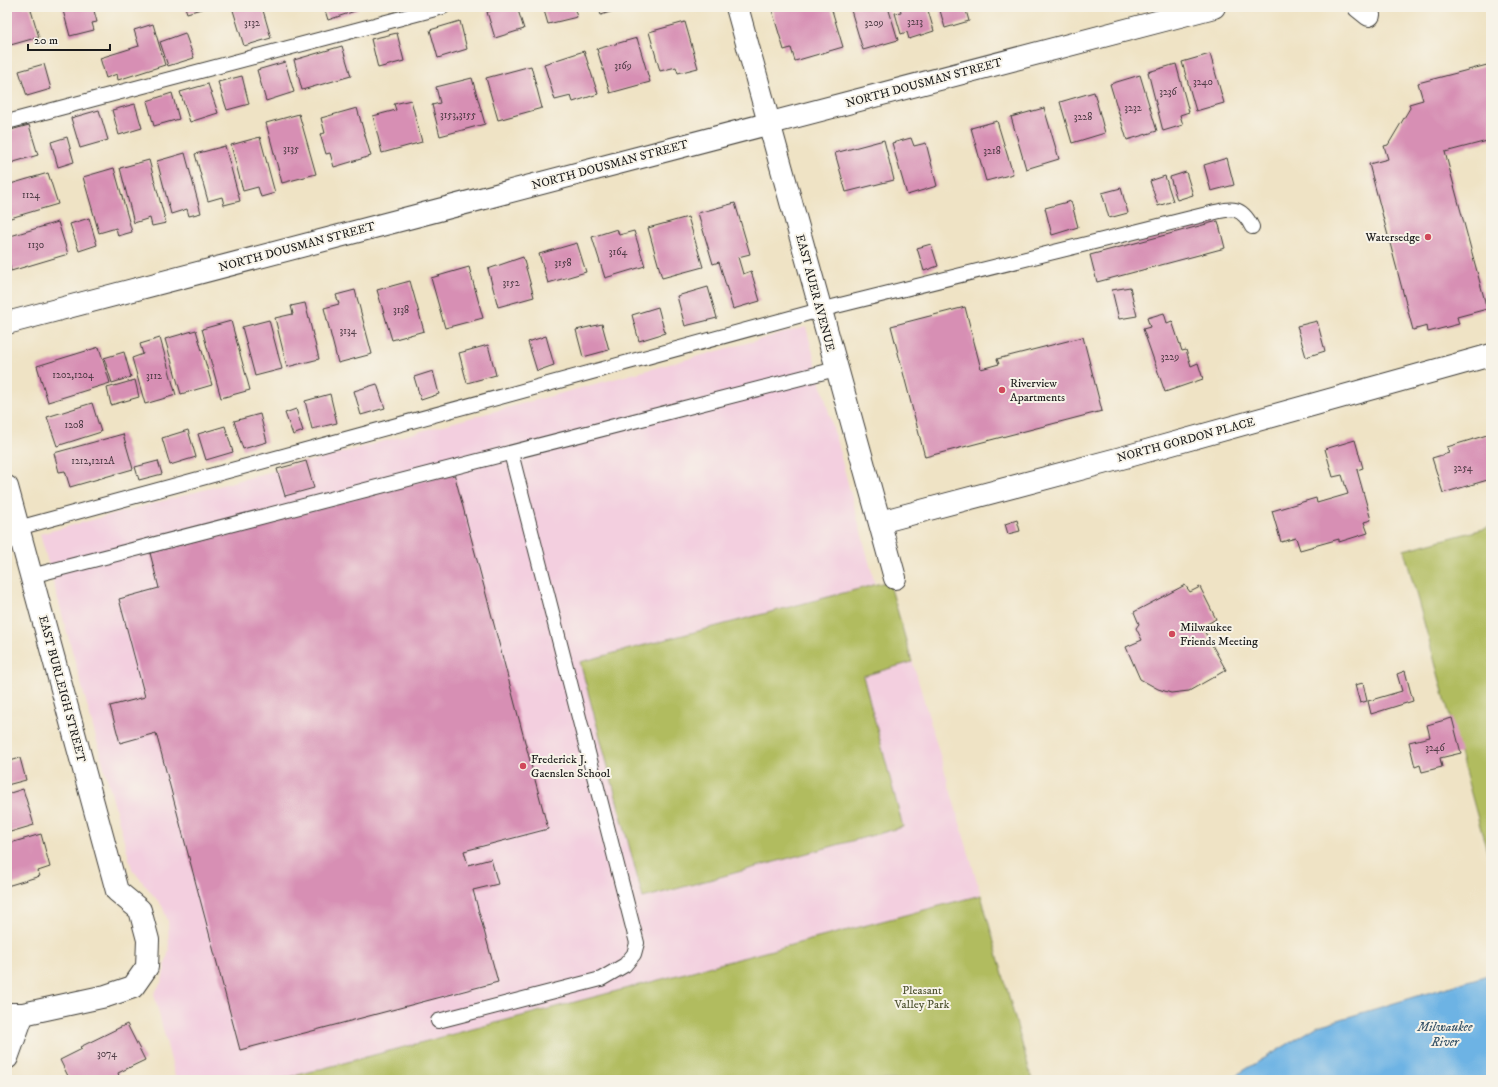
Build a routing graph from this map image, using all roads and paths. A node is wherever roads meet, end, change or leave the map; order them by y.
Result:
1 (443, 7) edge
2 (737, 7) edge
3 (1214, 7) edge
4 (7, 122) edge
5 (768, 123) junction
6 (1252, 226) dead end
7 (820, 310) junction
8 (7, 323) edge
9 (1491, 356) edge
10 (836, 369) junction
11 (512, 453) junction
12 (7, 487) edge
13 (880, 522) junction
14 (18, 528) junction
15 (31, 576) junction
16 (895, 578) dead end
17 (15, 1014) edge
18 (438, 1021) dead end
19 (7, 1058) edge

1 - 4 lane
2 - 5 street, EAST AUER AVENUE
3 - 5 street, NORTH DOUSMAN STREET
5 - 7 street, EAST AUER AVENUE
5 - 8 street, NORTH DOUSMAN STREET
6 - 7 lane
7 - 10 street, EAST AUER AVENUE
7 - 14 lane
9 - 13 street, NORTH GORDON PLACE
10 - 11 lane
10 - 13 street, EAST AUER AVENUE
11 - 15 lane
11 - 18 lane
12 - 14 street, EAST BURLEIGH STREET
13 - 16 street, EAST AUER AVENUE
14 - 15 street, EAST BURLEIGH STREET
15 - 17 street, EAST BURLEIGH STREET
17 - 19 street

